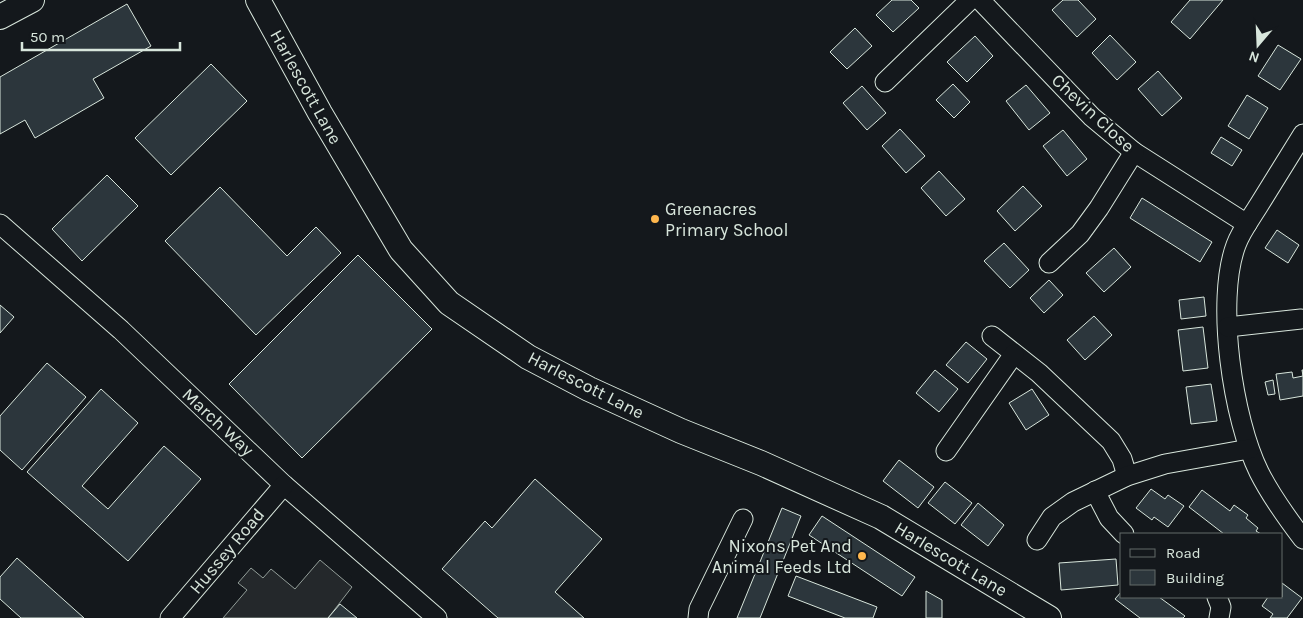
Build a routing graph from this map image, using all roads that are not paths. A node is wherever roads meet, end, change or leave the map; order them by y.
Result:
1 (32, 0) edge
2 (258, 0) edge
3 (970, 0) edge
4 (980, 0) edge
5 (0, 17) edge
6 (885, 82) dead end
7 (1303, 134) edge
8 (1134, 152) junction
9 (0, 224) edge
10 (1247, 224) junction
11 (1049, 263) dead end
12 (1301, 319) dead end
13 (1228, 328) junction
14 (992, 336) dead end
15 (1014, 354) junction
16 (1249, 449) junction
17 (946, 451) dead end
18 (1127, 476) junction
19 (284, 485) junction
20 (1095, 491) junction
21 (743, 519) dead end
22 (1123, 533) edge
23 (1303, 539) edge
24 (1037, 540) dead end
25 (1217, 598) edge
26 (170, 618) edge
27 (437, 618) edge
28 (698, 618) edge
29 (1049, 618) edge
30 (1219, 618) edge

1 - 5 street
2 - 29 street, Harlescott Lane
3 - 6 street
4 - 8 street, Chevin Close
7 - 10 street
8 - 10 street, Chevin Close
8 - 11 street
9 - 19 street, March Way
10 - 13 street
12 - 13 street
13 - 16 street
14 - 15 street
15 - 17 street
15 - 18 street
16 - 18 street
16 - 23 street
18 - 20 street
19 - 26 street, Hussey Road
19 - 27 street, March Way
20 - 22 street
20 - 24 street
21 - 28 street
25 - 30 street

